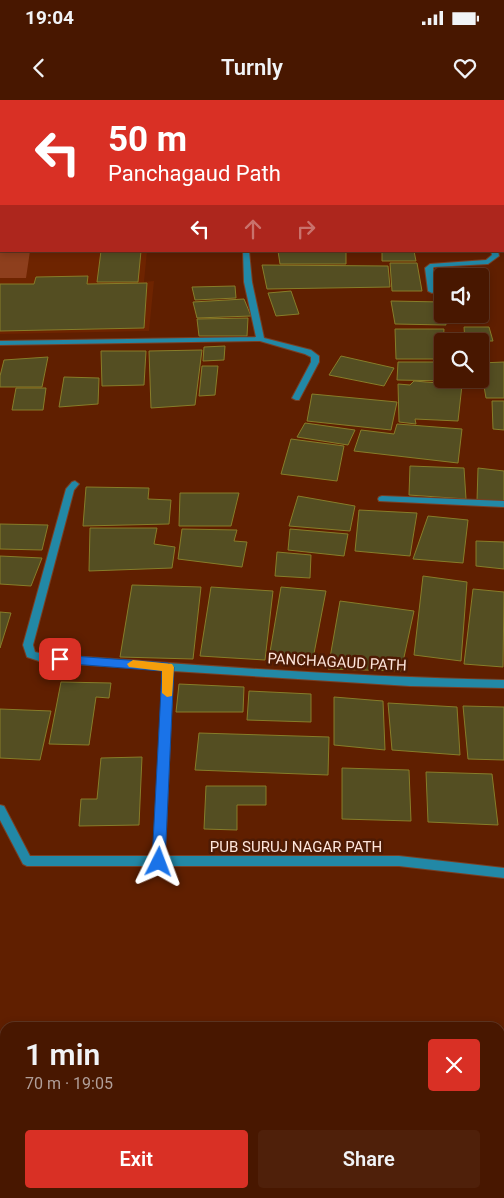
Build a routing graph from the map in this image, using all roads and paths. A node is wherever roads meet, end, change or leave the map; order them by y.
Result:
1 (246, 252) edge
2 (494, 252) edge
3 (432, 292) dead end
4 (260, 339) junction
5 (0, 343) edge
6 (296, 398) dead end
7 (75, 484) dead end
8 (382, 499) dead end
9 (504, 504) edge
10 (168, 667) junction
11 (504, 684) edge
12 (0, 809) edge
13 (159, 862) junction
14 (504, 873) edge

1 - 4 street
2 - 3 street
4 - 5 street
4 - 6 street
7 - 10 street, PANCHAGAUD PATH
8 - 9 street
10 - 11 street, PANCHAGAUD PATH
10 - 13 street
12 - 13 street, PUB SURUJ NAGAR PATH
13 - 14 street, PUB SURUJ NAGAR PATH

